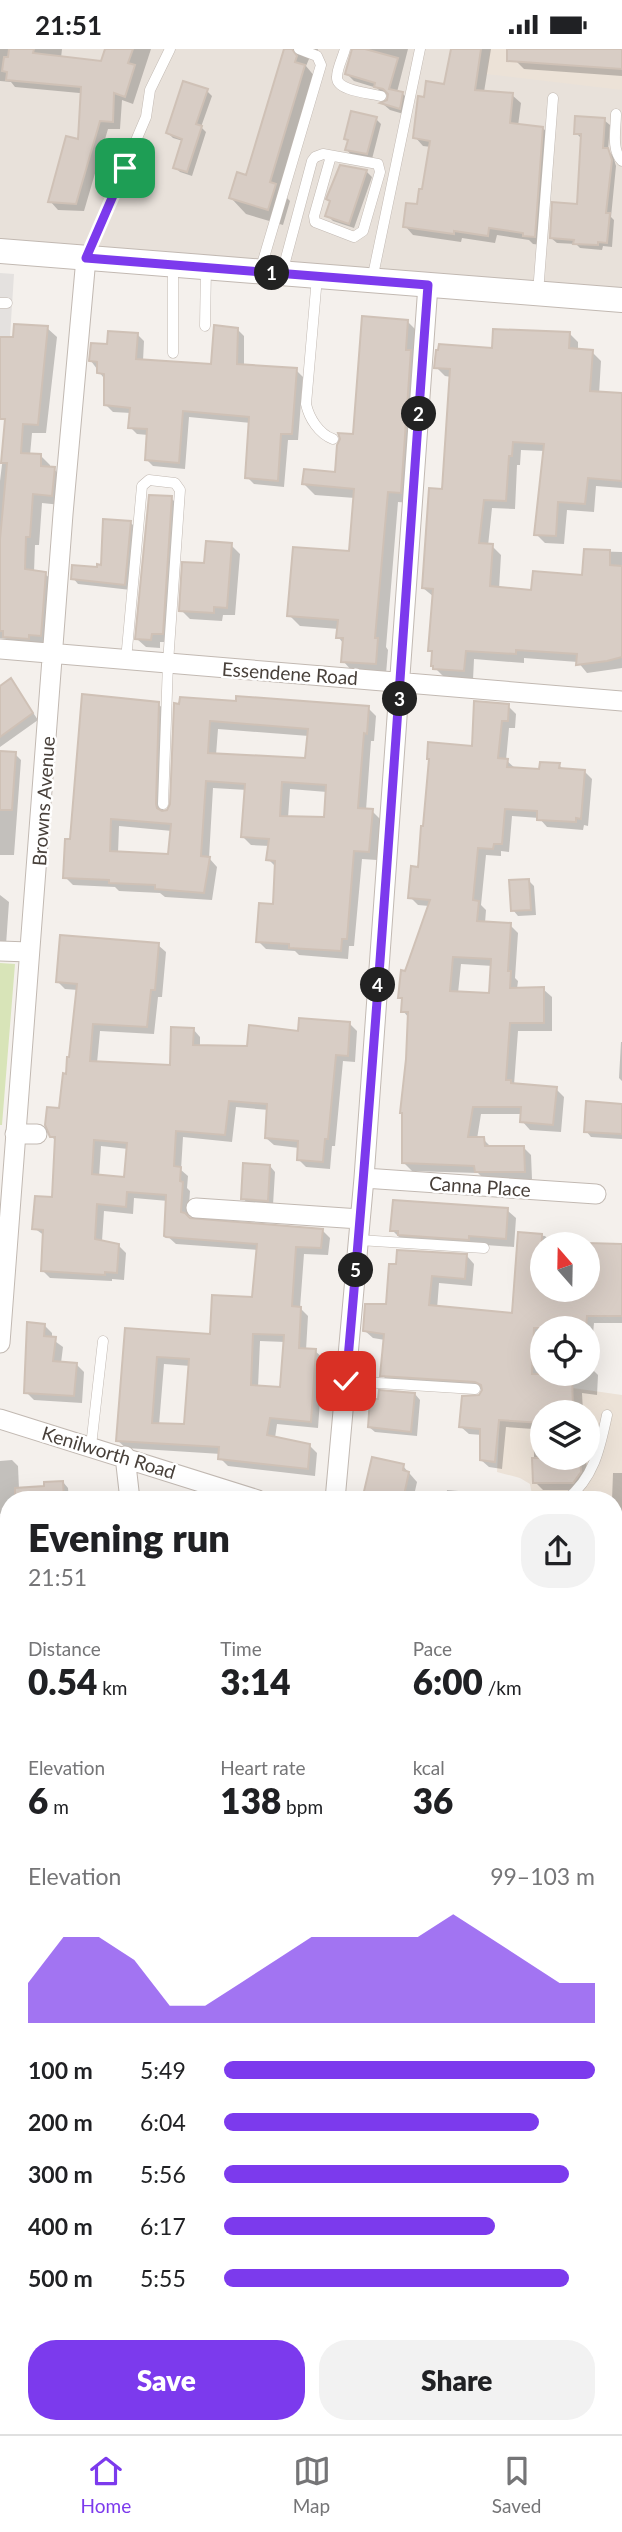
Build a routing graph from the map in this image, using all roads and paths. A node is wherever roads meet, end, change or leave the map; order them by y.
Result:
1 (170, 49) edge
2 (299, 49) edge
3 (345, 49) edge
4 (420, 49) edge
5 (381, 96) dead end
6 (554, 98) dead end
7 (616, 114) dead end
8 (331, 156) junction
9 (622, 161) edge
10 (0, 251) edge
11 (86, 258) junction
12 (173, 265) junction
13 (206, 267) junction
14 (271, 273) junction
15 (317, 277) junction
16 (372, 281) junction
17 (428, 285) junction
18 (538, 293) junction
19 (622, 300) edge
20 (205, 326) dead end
21 (173, 353) dead end
22 (333, 439) dead end
23 (0, 649) edge
24 (53, 654) junction
25 (126, 660) junction
26 (168, 663) junction
27 (402, 681) junction
28 (622, 701) edge
29 (163, 804) dead end
30 (0, 951) edge
31 (29, 952) junction
32 (15, 1134) junction
33 (37, 1134) dead end
34 (364, 1178) junction
35 (596, 1194) dead end
36 (196, 1208) dead end
37 (360, 1219) junction
38 (359, 1240) junction
39 (484, 1248) dead end
40 (103, 1341) dead end
41 (0, 1343) edge
42 (346, 1381) junction
43 (475, 1389) dead end
44 (607, 1415) dead end
45 (0, 1419) edge
46 (90, 1446) junction
47 (125, 1456) junction
48 (129, 1491) edge
49 (231, 1491) edge
50 (336, 1491) edge
51 (575, 1491) edge

1 - 11 lane
2 - 14 lane
3 - 5 lane
4 - 16 lane
6 - 18 lane
7 - 9 lane
8 - 8 lane
8 - 14 lane
10 - 11 street
11 - 12 street
11 - 24 street, Browns Avenue
12 - 13 street
12 - 21 lane
13 - 14 street
13 - 20 lane
14 - 15 street
15 - 16 street
15 - 22 lane
16 - 17 street
17 - 18 street
17 - 27 street
18 - 19 street
23 - 24 street, Essendene Road
24 - 25 street, Essendene Road
24 - 31 street, Browns Avenue
25 - 26 street, Essendene Road
25 - 26 lane
26 - 27 street, Essendene Road
26 - 29 lane
27 - 28 street, Essendene Road
27 - 34 street
30 - 31 street
31 - 32 street, Browns Avenue
32 - 33 street
32 - 41 street, Browns Avenue
34 - 35 street, Canna Place
34 - 37 street
36 - 37 street
37 - 38 street
38 - 39 lane
38 - 42 street
40 - 46 lane
42 - 43 lane
42 - 50 street
44 - 51 lane
45 - 46 street, Kenilworth Road
46 - 47 street, Kenilworth Road
47 - 48 street
47 - 49 street, Kenilworth Road

